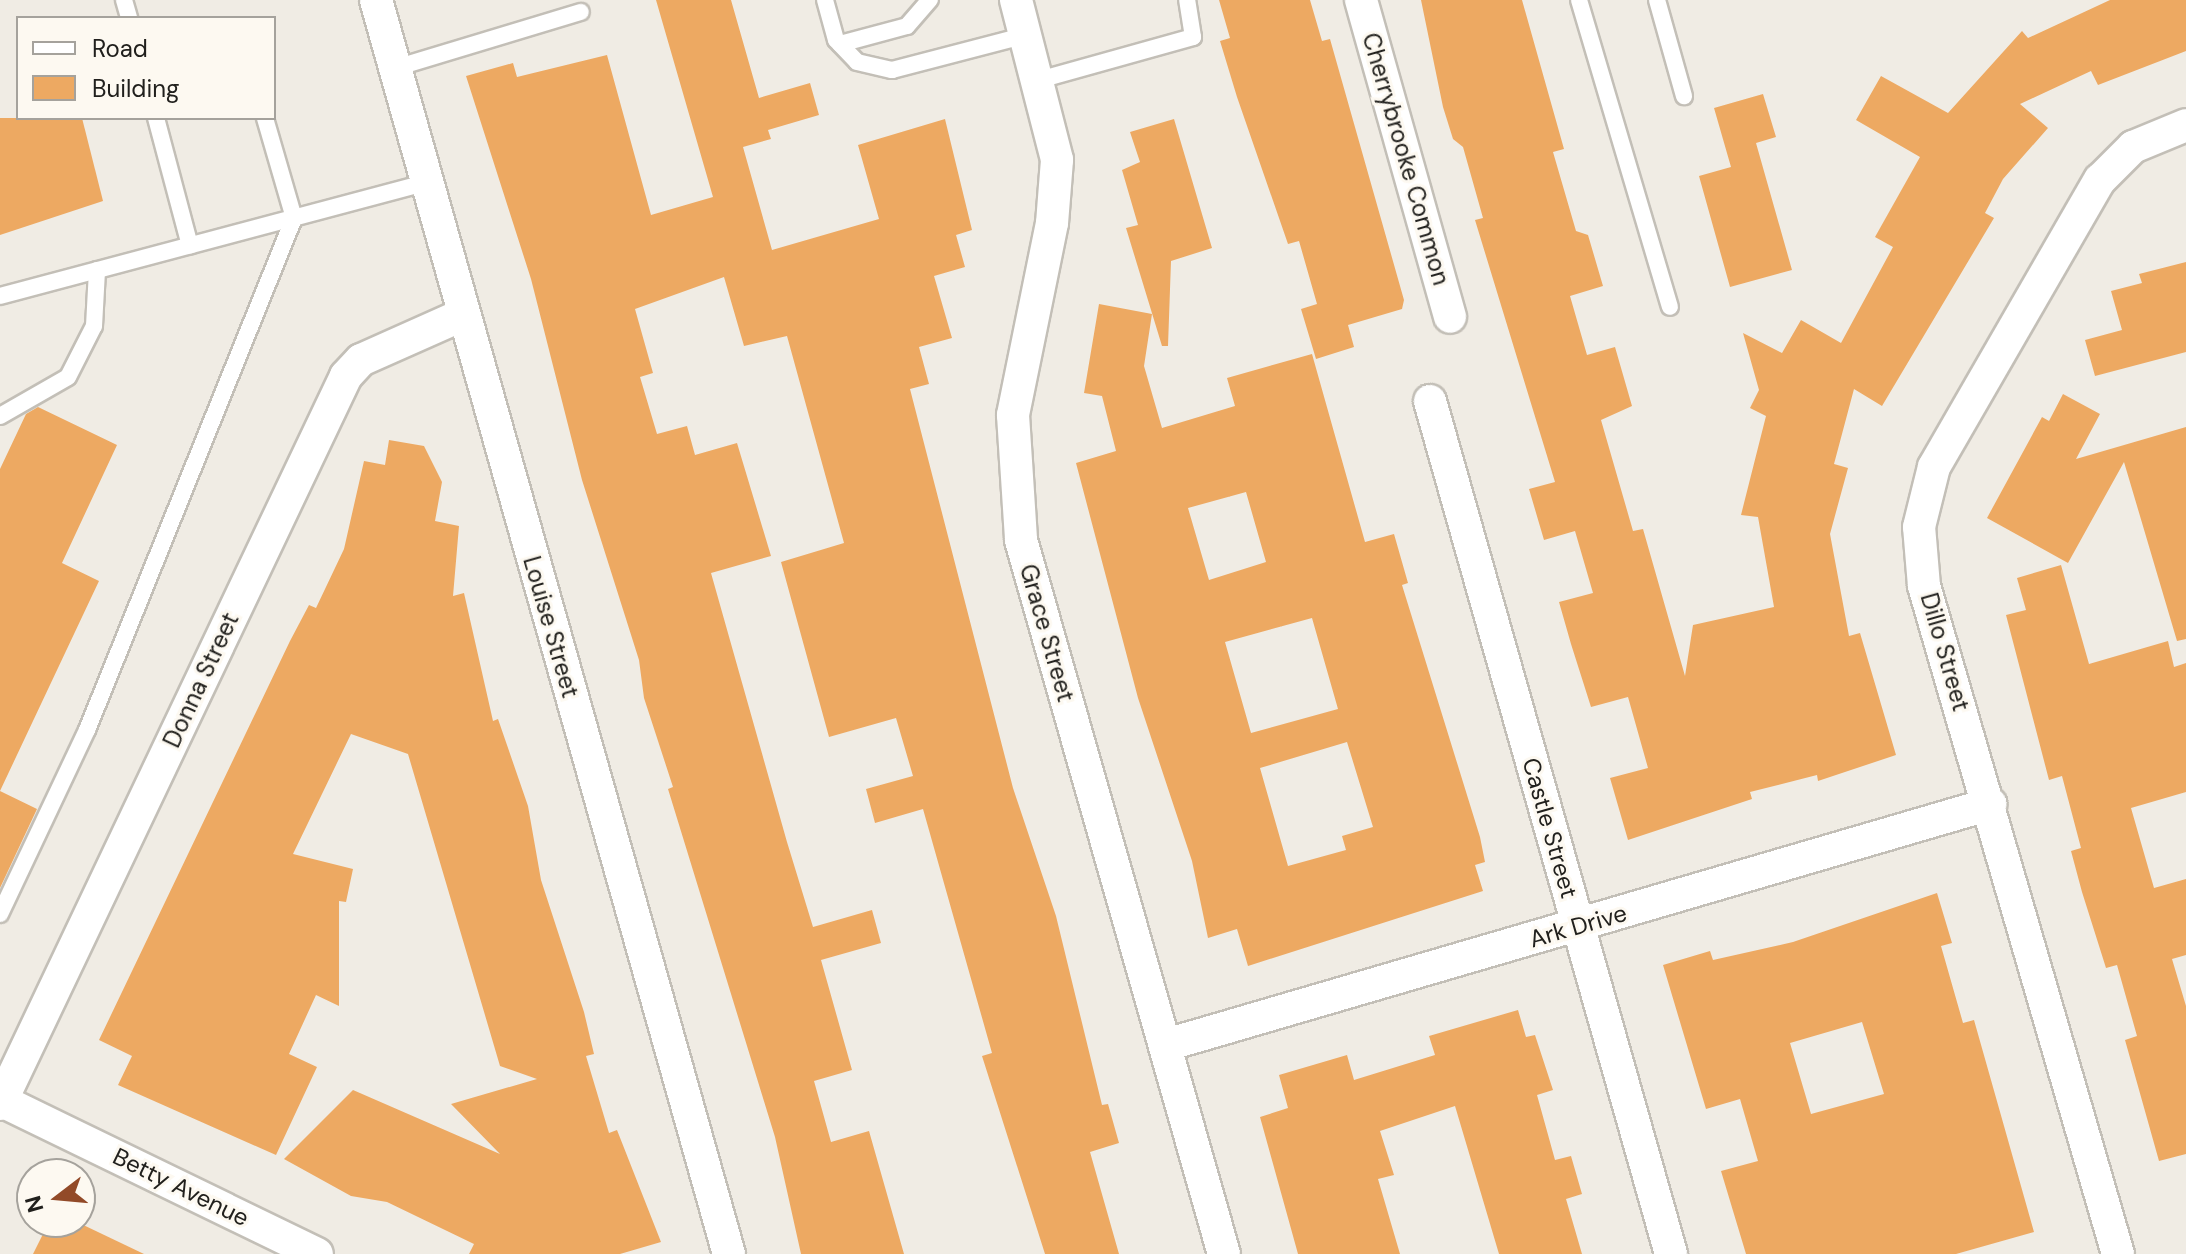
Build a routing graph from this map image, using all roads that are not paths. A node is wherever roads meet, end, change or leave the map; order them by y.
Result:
1 (376, 0) edge
2 (825, 0) edge
3 (930, 0) edge
4 (1016, 0) edge
5 (1187, 0) edge
6 (1361, 0) edge
7 (1579, 0) edge
8 (1657, 0) edge
9 (581, 12) dead end
10 (1026, 35) junction
11 (840, 44) junction
12 (395, 68) junction
13 (1039, 80) junction
14 (1684, 96) dead end
15 (157, 120) edge
16 (266, 120) edge
17 (2186, 125) edge
18 (426, 183) junction
19 (294, 218) junction
20 (190, 246) junction
21 (97, 270) junction
22 (0, 296) edge
23 (1670, 307) dead end
24 (462, 315) junction
25 (1450, 317) dead end
26 (1430, 401) dead end
27 (0, 416) edge
28 (1990, 804) junction
29 (0, 914) edge
30 (1578, 927) junction
31 (1166, 1045) junction
32 (1, 1103) edge
33 (317, 1254) edge
34 (729, 1254) edge
35 (1224, 1254) edge
36 (1671, 1254) edge
37 (2118, 1254) edge

1 - 12 street, Louise Street
2 - 11 lane
3 - 11 lane
4 - 10 street, Grace Street
5 - 13 lane
6 - 25 street, Cherrybrooke Common
7 - 23 lane
8 - 14 lane
9 - 12 lane
10 - 11 lane
10 - 13 street, Grace Street
12 - 18 street, Louise Street
13 - 31 street, Grace Street
15 - 20 lane
16 - 19 lane
17 - 28 street, Dillo Street
18 - 19 lane
18 - 24 street, Louise Street
19 - 20 lane
19 - 29 lane
20 - 21 lane
21 - 22 lane
21 - 27 lane
24 - 32 street, Donna Street
24 - 34 street, Louise Street
26 - 30 street, Castle Street
28 - 30 street, Ark Drive
28 - 37 street, Dillo Street
30 - 31 street, Ark Drive
30 - 36 street, Castle Street
31 - 35 street, Grace Street
32 - 33 street, Betty Avenue

